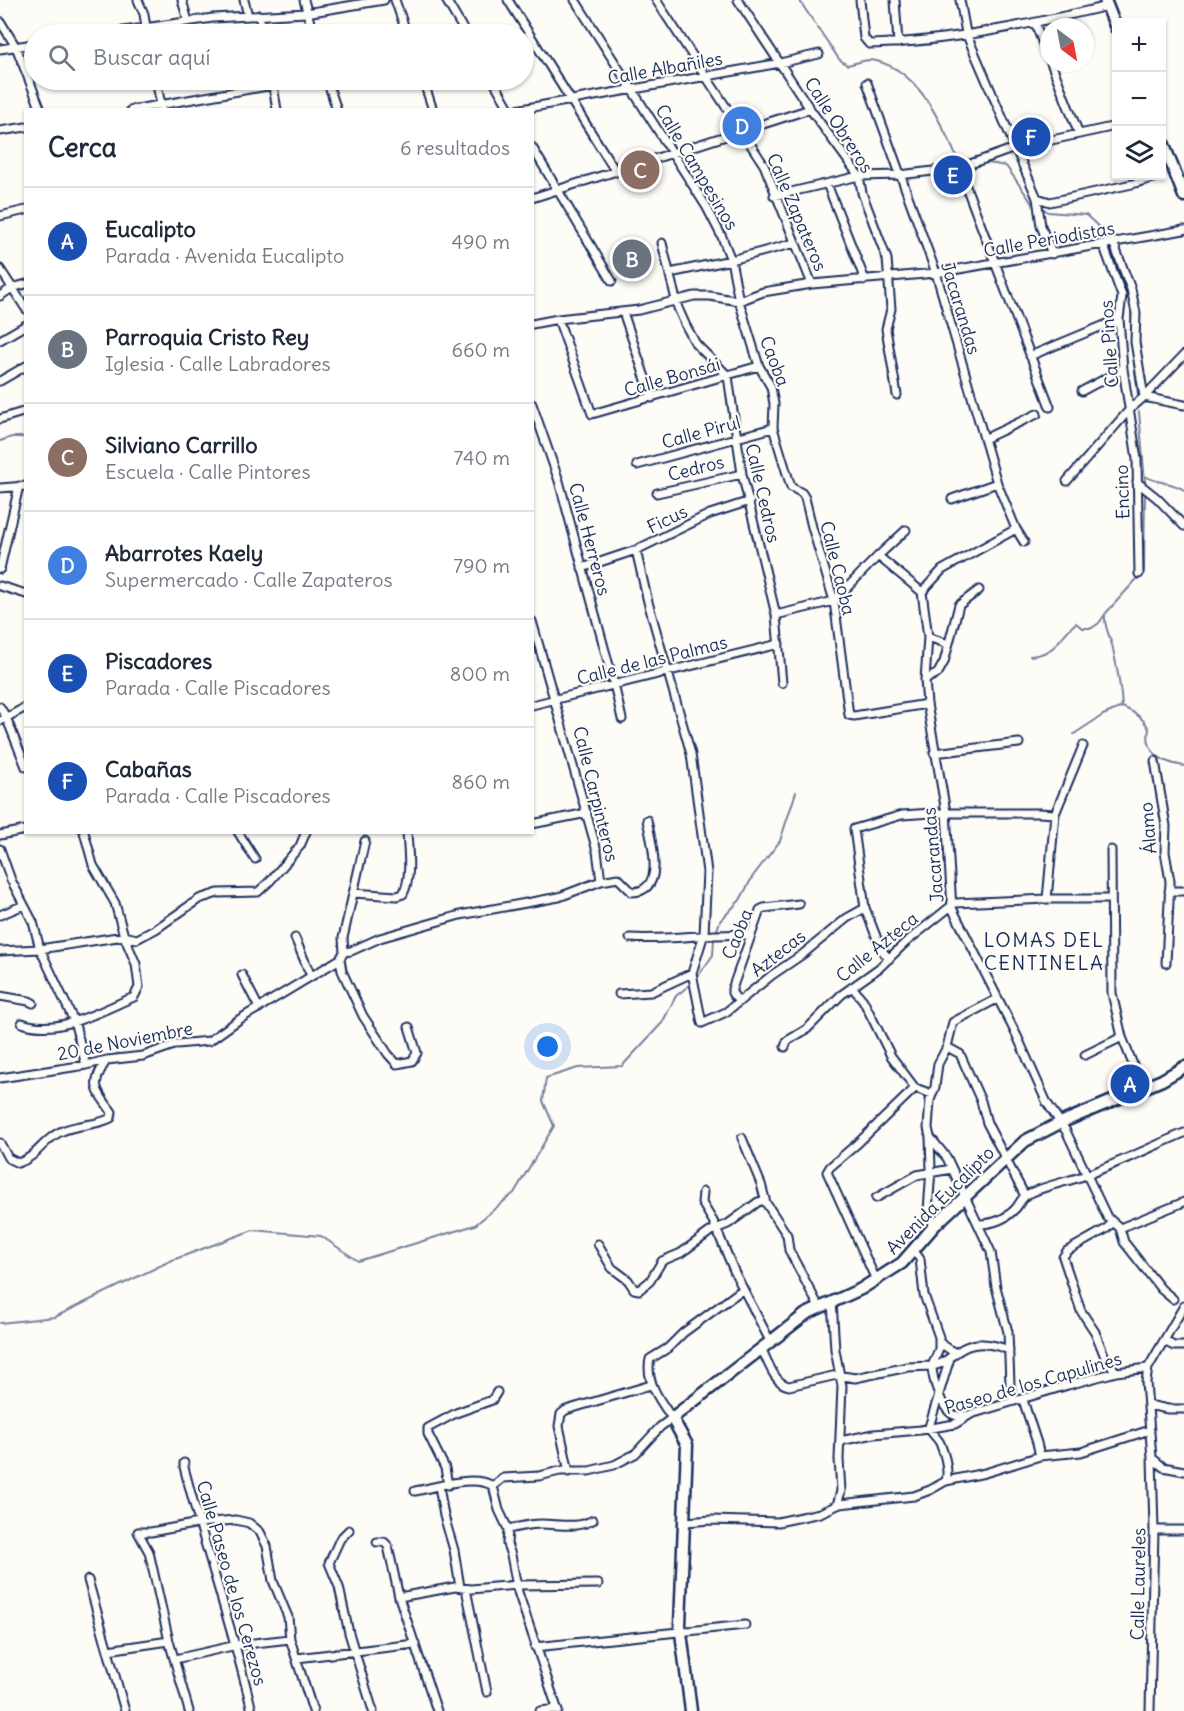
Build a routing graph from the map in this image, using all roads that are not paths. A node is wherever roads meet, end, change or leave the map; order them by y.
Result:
1 (138, 0) edge
2 (182, 0) edge
3 (244, 0) edge
4 (304, 0) edge
5 (384, 0) edge
6 (395, 0) edge
7 (446, 0) edge
8 (508, 0) edge
9 (575, 0) edge
10 (656, 0) edge
11 (738, 0) edge
12 (860, 0) edge
13 (894, 0) edge
14 (960, 0) edge
15 (1107, 3) edge
16 (306, 13) junction
17 (259, 15) junction
18 (248, 16) junction
19 (1112, 18) edge
20 (0, 21) edge
21 (188, 21) junction
22 (1035, 23) junction
23 (145, 24) edge
24 (176, 24) edge
25 (261, 24) edge
26 (310, 24) edge
27 (403, 24) edge
28 (460, 24) edge
29 (523, 24) edge
30 (966, 33) junction
31 (1040, 36) edge
32 (534, 42) edge
33 (898, 43) junction
34 (24, 45) edge
35 (16, 46) junction
36 (0, 49) edge
37 (819, 54) dead end
38 (780, 63) junction
39 (24, 66) edge
40 (1055, 72) edge
41 (706, 76) junction
42 (867, 83) dead end
43 (632, 89) junction
44 (34, 90) edge
45 (158, 90) edge
46 (236, 90) edge
47 (273, 90) edge
48 (330, 90) edge
49 (426, 90) edge
50 (499, 90) edge
51 (570, 100) junction
52 (161, 107) edge
53 (41, 108) edge
54 (277, 108) edge
55 (336, 108) edge
56 (432, 108) edge
57 (509, 108) edge
58 (527, 108) edge
59 (810, 110) junction
60 (24, 127) edge
61 (1112, 127) edge
62 (0, 131) edge
63 (742, 132) junction
64 (1079, 134) junction
65 (1015, 148) junction
66 (534, 150) edge
67 (1166, 152) edge
68 (674, 154) junction
69 (959, 168) junction
70 (1174, 171) junction
71 (616, 172) junction
72 (1166, 173) edge
73 (899, 175) junction
74 (859, 176) junction
75 (1145, 180) edge
76 (827, 184) junction
77 (558, 191) junction
78 (774, 196) junction
79 (1184, 196) edge
80 (534, 197) edge
81 (1037, 198) junction
82 (24, 210) edge
83 (0, 216) edge
84 (1184, 230) edge
85 (1113, 242) junction
86 (662, 243) dead end
87 (795, 243) junction
88 (1103, 244) junction
89 (1052, 254) junction
90 (731, 260) junction
91 (995, 263) junction
92 (0, 269) edge
93 (670, 273) junction
94 (936, 273) junction
95 (890, 278) junction
96 (865, 280) junction
97 (612, 281) dead end
98 (812, 284) junction
99 (24, 285) edge
100 (12, 288) junction
101 (0, 296) edge
102 (677, 301) junction
103 (739, 301) junction
104 (24, 306) edge
105 (622, 312) junction
106 (558, 319) junction
107 (1119, 319) junction
108 (534, 324) edge
109 (24, 326) edge
110 (0, 340) edge
111 (1184, 355) edge
112 (1030, 356) junction
113 (759, 366) junction
114 (24, 367) edge
115 (1123, 369) junction
116 (728, 376) junction
117 (0, 381) edge
118 (1082, 391) dead end
119 (897, 395) dead end
120 (652, 398) junction
121 (1144, 398) junction
122 (1184, 405) edge
123 (1050, 407) dead end
124 (1130, 409) junction
125 (534, 410) edge
126 (24, 412) edge
127 (1037, 414) dead end
128 (0, 420) edge
129 (773, 428) junction
130 (735, 438) junction
131 (984, 439) junction
132 (637, 465) dead end
133 (786, 473) joint
134 (741, 474) junction
135 (1067, 481) dead end
136 (1137, 482) junction
137 (997, 483) junction
138 (22, 486) edge
139 (0, 488) edge
140 (657, 493) dead end
141 (952, 499) dead end
142 (750, 501) junction
143 (1184, 526) edge
144 (1016, 529) junction
145 (906, 530) dead end
146 (1024, 542) dead end
147 (636, 550) junction
148 (878, 556) junction
149 (582, 568) junction
150 (0, 569) edge
151 (1139, 574) dead end
152 (0, 586) edge
153 (979, 590) dead end
154 (922, 592) junction
155 (24, 593) edge
156 (834, 601) junction
157 (776, 615) junction
158 (534, 628) edge
159 (928, 637) junction
160 (779, 644) junction
161 (948, 644) junction
162 (667, 671) junction
163 (925, 680) junction
164 (782, 683) dead end
165 (614, 684) junction
166 (556, 699) junction
167 (534, 704) edge
168 (927, 704) junction
169 (0, 707) edge
170 (24, 709) edge
171 (3, 719) edge
172 (622, 719) dead end
173 (1020, 743) dead end
174 (1083, 746) dead end
175 (934, 753) junction
176 (1155, 762) dead end
177 (24, 763) edge
178 (946, 812) junction
179 (587, 813) junction
180 (1055, 814) junction
181 (646, 820) dead end
182 (534, 825) edge
183 (24, 830) edge
184 (85, 834) edge
185 (239, 834) edge
186 (305, 834) edge
187 (407, 834) edge
188 (0, 835) edge
189 (365, 841) dead end
190 (0, 849) edge
191 (1111, 850) dead end
192 (255, 859) dead end
193 (601, 881) junction
194 (1170, 891) junction
195 (1184, 891) edge
196 (353, 893) junction
197 (1047, 899) junction
198 (1111, 899) junction
199 (799, 904) dead end
200 (24, 905) junction
201 (951, 906) junction
202 (865, 908) junction
203 (0, 915) edge
204 (437, 923) joint
205 (704, 934) junction
206 (750, 935) junction
207 (124, 936) junction
208 (295, 938) dead end
209 (630, 938) dead end
210 (40, 949) junction
211 (0, 951) edge
212 (342, 956) junction
213 (889, 959) junction
214 (1166, 963) dead end
215 (692, 973) junction
216 (242, 975) dead end
217 (311, 976) junction
218 (852, 987) junction
219 (619, 994) dead end
220 (0, 996) edge
221 (997, 999) junction
222 (739, 1002) junction
223 (33, 1003) dead end
224 (259, 1008) junction
225 (74, 1021) junction
226 (22, 1023) dead end
227 (409, 1027) dead end
228 (1122, 1037) junction
229 (785, 1047) dead end
230 (947, 1047) junction
231 (1085, 1055) dead end
232 (107, 1059) junction
233 (86, 1065) junction
234 (1184, 1067) edge
235 (0, 1078) edge
236 (915, 1088) junction
237 (1142, 1088) junction
238 (932, 1094) junction
239 (1060, 1123) junction
240 (1184, 1133) edge
241 (930, 1137) junction
242 (742, 1138) dead end
243 (0, 1143) edge
244 (1006, 1157) junction
245 (952, 1169) junction
246 (931, 1173) junction
247 (1087, 1175) junction
248 (703, 1192) dead end
249 (1025, 1196) junction
250 (965, 1197) junction
251 (876, 1198) dead end
252 (765, 1200) junction
253 (1184, 1202) edge
254 (979, 1224) junction
255 (1112, 1224) junction
256 (936, 1225) junction
257 (1120, 1228) junction
258 (716, 1229) junction
259 (598, 1244) dead end
260 (914, 1251) junction
261 (876, 1280) junction
262 (743, 1289) junction
263 (1173, 1299) dead end
264 (832, 1302) junction
265 (1184, 1306) edge
266 (819, 1307) junction
267 (1164, 1341) junction
268 (940, 1342) junction
269 (766, 1345) junction
270 (1184, 1347) edge
271 (1009, 1350) junction
272 (953, 1355) junction
273 (932, 1366) junction
274 (1148, 1368) junction
275 (1116, 1372) junction
276 (840, 1375) junction
277 (651, 1385) junction
278 (497, 1392) dead end
279 (939, 1396) junction
280 (1023, 1400) junction
281 (1013, 1401) junction
282 (1148, 1405) junction
283 (1184, 1409) edge
284 (971, 1414) junction
285 (672, 1418) junction
286 (948, 1425) junction
287 (929, 1427) junction
288 (1149, 1430) junction
289 (840, 1441) junction
290 (939, 1441) junction
291 (1040, 1456) junction
292 (1152, 1458) junction
293 (184, 1463) dead end
294 (1184, 1471) edge
295 (569, 1472) junction
296 (946, 1480) junction
297 (448, 1485) junction
298 (439, 1486) junction
299 (493, 1486) junction
300 (415, 1491) dead end
301 (837, 1505) junction
302 (593, 1520) dead end
303 (685, 1522) junction
304 (199, 1523) junction
305 (508, 1529) junction
306 (349, 1530) dead end
307 (1154, 1530) junction
308 (1184, 1530) edge
309 (377, 1542) dead end
310 (88, 1581) dead end
311 (598, 1584) dead end
312 (517, 1585) junction
313 (463, 1588) junction
314 (399, 1597) junction
315 (745, 1625) dead end
316 (680, 1632) junction
317 (290, 1639) junction
318 (170, 1641) junction
319 (415, 1644) junction
320 (237, 1645) junction
321 (535, 1647) junction
322 (108, 1650) junction
323 (355, 1650) junction
324 (297, 1658) junction
325 (175, 1659) junction
326 (487, 1692) dead end
327 (557, 1710) edge
328 (125, 1711) edge
329 (189, 1711) edge
330 (252, 1711) edge
331 (313, 1711) edge
332 (373, 1711) edge
333 (437, 1711) edge
334 (540, 1711) edge
335 (691, 1711) edge
336 (1150, 1711) edge

1 - 23 street
2 - 21 street
3 - 18 street
4 - 16 street
5 - 16 street
6 - 27 street
7 - 28 street
8 - 29 street
9 - 43 street, Calle Campesinos
10 - 41 street, Calle Zapateros
11 - 38 street, Calle Obreros
12 - 33 street
13 - 33 street
14 - 30 street
15 - 19 street
15 - 22 street
16 - 17 street
16 - 26 street
17 - 18 street
17 - 25 street
18 - 21 street
20 - 35 street
21 - 24 street
22 - 30 street
22 - 31 street
30 - 33 street
30 - 65 street
32 - 51 street
34 - 35 street
35 - 36 street
35 - 39 street
37 - 38 street, Calle Albañiles
38 - 41 street, Calle Albañiles
38 - 59 street, Calle Obreros
40 - 64 street
41 - 43 street, Calle Albañiles
41 - 63 street, Calle Zapateros
42 - 73 street, Jacarandas
43 - 51 street, Calle Albañiles
43 - 68 street, Calle Campesinos
44 - 53 street
45 - 52 street
46 - 52 street
47 - 54 street
48 - 55 street
49 - 56 street
50 - 57 street
51 - 58 street, Calle Albañiles
51 - 71 street
59 - 63 street
59 - 74 street, Calle Obreros
60 - 62 street
61 - 64 street
63 - 68 street
63 - 78 street, Calle Zapateros
64 - 65 street
65 - 69 street
65 - 81 street
66 - 77 street
67 - 70 street
68 - 71 street
68 - 90 street, Calle Campesinos
69 - 73 street
69 - 91 street
70 - 72 street, Calle Periodistas
70 - 79 street
71 - 77 street
73 - 74 street
73 - 94 street, Jacarandas
74 - 76 street
74 - 95 street, Calle Obreros
75 - 81 street, Calle Periodistas
76 - 78 street
76 - 96 street
77 - 80 street
77 - 97 street
78 - 87 street, Calle Zapateros
81 - 89 street
82 - 83 street
84 - 85 street, Calle Periodistas
85 - 88 street, Calle Periodistas
85 - 121 street
86 - 93 street
87 - 90 street
87 - 98 street, Calle Zapateros
88 - 89 street, Calle Periodistas
88 - 107 street, Calle Pinos
89 - 91 street, Calle Periodistas
90 - 93 street
90 - 103 street, Caoba
91 - 94 street, Calle Periodistas
91 - 112 street
92 - 100 street
93 - 102 street
94 - 95 street, Calle Periodistas
94 - 131 street, Jacarandas
95 - 96 street, Calle Periodistas
95 - 119 street, Calle Obreros
96 - 98 street, Calle Periodistas
98 - 103 street, Calle Periodistas
99 - 100 street
100 - 101 street
100 - 104 street
102 - 103 street
102 - 105 street
102 - 116 street
103 - 113 street, Caoba
105 - 106 street
105 - 120 street
106 - 108 street
106 - 120 street, Calle Bonsái
107 - 112 street
107 - 115 street, Calle Pinos
109 - 110 street
111 - 121 street
112 - 123 street
113 - 116 street, Calle Bonsái
113 - 129 street, Caoba
114 - 117 street
115 - 118 street
115 - 124 street, Calle Pinos
116 - 120 street, Calle Bonsái
116 - 130 street, Calle Cedros
121 - 122 street
121 - 124 street
124 - 135 street
124 - 136 street, Encino
125 - 149 street, Calle Herreros
126 - 128 street
127 - 131 street
129 - 130 street, Calle Pirul
129 - 133 street, Caoba
130 - 132 street, Calle Pirul
130 - 134 street, Calle Cedros
131 - 137 street, Jacarandas
133 - 156 street, Calle Caoba
134 - 140 street, Cedros
134 - 142 street, Calle Cedros
136 - 143 street
136 - 151 street, Encino
137 - 141 street
137 - 144 street, Jacarandas
138 - 139 street
138 - 150 street
142 - 147 street, Ficus
142 - 157 street, Calle Cedros
144 - 146 street, Jacarandas
144 - 154 street
145 - 148 street
147 - 149 street, Ficus
147 - 162 street
148 - 154 street
148 - 156 street
149 - 165 street, Calle Herreros
152 - 155 street
153 - 161 street
154 - 159 street, Jacarandas
156 - 157 street
156 - 168 street, Calle Caoba
157 - 160 street, Calle Cedros
158 - 166 street, Calle Carpinteros
159 - 161 street
159 - 163 street, Jacarandas
160 - 162 street, Calle de las Palmas
160 - 164 street, Calle Cedros
161 - 163 street
162 - 165 street, Calle de las Palmas
162 - 205 street
163 - 168 street, Jacarandas
165 - 166 street, Calle de las Palmas
165 - 172 street, Calle Herreros
166 - 167 street, Calle de las Palmas
166 - 179 street, Calle Carpinteros
168 - 175 street, Jacarandas
169 - 171 street
170 - 171 street
171 - 177 street
173 - 175 street
174 - 180 street
175 - 178 street, Jacarandas
176 - 194 street, Álamo
178 - 180 street
178 - 201 street, Jacarandas
178 - 202 street
179 - 182 street
179 - 193 street, Calle Carpinteros
180 - 197 street
181 - 193 street
183 - 188 street
184 - 207 street
185 - 192 street
186 - 207 street
187 - 196 street
189 - 196 street
190 - 200 street
191 - 198 street
193 - 204 street, Calle Carpinteros
194 - 195 street
194 - 214 street, Álamo
196 - 212 street
197 - 198 street, Calle Azteca
197 - 201 street, Calle Azteca
198 - 228 street
199 - 206 street, Caoba
200 - 203 street
200 - 210 street
201 - 213 street, Calle Azteca
201 - 221 street, Jacarandas
202 - 213 street
202 - 222 street, Aztecas
204 - 212 street, 20 de Noviembre
205 - 206 street, Aztecas
205 - 209 street, Aztecas
205 - 215 street
206 - 222 street, Caoba
207 - 210 street
207 - 225 street
208 - 217 street
210 - 211 street
210 - 225 street
212 - 217 street, 20 de Noviembre
212 - 227 street
213 - 218 street, Calle Azteca
215 - 219 street
215 - 222 street, Aztecas
216 - 224 street
217 - 224 street, 20 de Noviembre
218 - 229 street, Calle Azteca
218 - 236 street
220 - 223 street
221 - 230 street
221 - 239 street, Jacarandas
224 - 232 street, 20 de Noviembre
225 - 226 street
225 - 233 street
228 - 231 street
228 - 237 street
230 - 238 street
230 - 244 street
232 - 233 street, 20 de Noviembre
232 - 243 street
233 - 235 street, 20 de Noviembre
234 - 237 street, Avenida Eucalipto
236 - 238 street
236 - 261 street
237 - 239 street, Avenida Eucalipto
238 - 241 street
239 - 244 street, Avenida Eucalipto
239 - 247 street, Jacarandas
240 - 247 street
241 - 245 street
241 - 246 street
242 - 252 street
244 - 249 street
244 - 250 street, Avenida Eucalipto
245 - 246 street
245 - 250 street
246 - 251 street
246 - 256 street
247 - 249 street
247 - 255 street, Jacarandas
248 - 258 street
249 - 254 street
250 - 254 street
250 - 256 street, Avenida Eucalipto
252 - 258 street
252 - 266 street
253 - 257 street
254 - 271 street
255 - 257 street
255 - 275 street
256 - 260 street, Avenida Eucalipto
257 - 263 street
258 - 259 street
258 - 262 street
260 - 261 street, Avenida Eucalipto
260 - 268 street
261 - 264 street, Avenida Eucalipto
262 - 269 street
262 - 277 street
264 - 266 street, Avenida Eucalipto
264 - 276 street
265 - 267 street
266 - 269 street, Avenida Eucalipto
267 - 270 street
267 - 274 street
268 - 272 street
268 - 273 street
269 - 276 street
269 - 285 street, Avenida Eucalipto
271 - 272 street
271 - 281 street
272 - 273 street
272 - 279 street
273 - 276 street
273 - 279 street
274 - 275 street, Paseo de los Capulines
274 - 282 street, Calle Laureles
275 - 280 street, Paseo de los Capulines
276 - 289 street
277 - 285 street
277 - 295 street
278 - 297 street
279 - 284 street
279 - 287 street
280 - 281 street, Paseo de los Capulines
280 - 291 street
281 - 284 street, Paseo de los Capulines
282 - 283 street
282 - 288 street, Calle Laureles
284 - 286 street, Paseo de los Capulines
285 - 295 street
285 - 303 street
286 - 287 street, Paseo de los Capulines
286 - 290 street
287 - 289 street
287 - 290 street, Paseo de los Capulines
288 - 291 street
288 - 292 street, Calle Laureles
289 - 301 street
290 - 296 street, Paseo de los Capulines
291 - 296 street
292 - 294 street
292 - 307 street, Calle Laureles
293 - 304 street, Calle Paseo de los Cerezos
295 - 299 street
296 - 301 street
297 - 298 street
297 - 299 street
298 - 300 street
298 - 313 street
299 - 305 street
301 - 303 street
302 - 305 street
303 - 316 street
304 - 317 street
304 - 318 street
304 - 320 street, Calle Paseo de los Cerezos
305 - 312 street
306 - 323 street
307 - 308 street
307 - 336 street, Calle Laureles
309 - 314 street
310 - 322 street
311 - 312 street
312 - 313 street
312 - 321 street
313 - 314 street
313 - 326 street
314 - 319 street
315 - 316 street
316 - 321 street
316 - 335 street
317 - 320 street
317 - 324 street
318 - 322 street
318 - 325 street
319 - 323 street
319 - 333 street
320 - 325 street
320 - 330 street, Calle Paseo de los Cerezos
321 - 327 street
322 - 328 street
323 - 324 street
323 - 332 street
324 - 331 street
325 - 329 street
327 - 334 street

